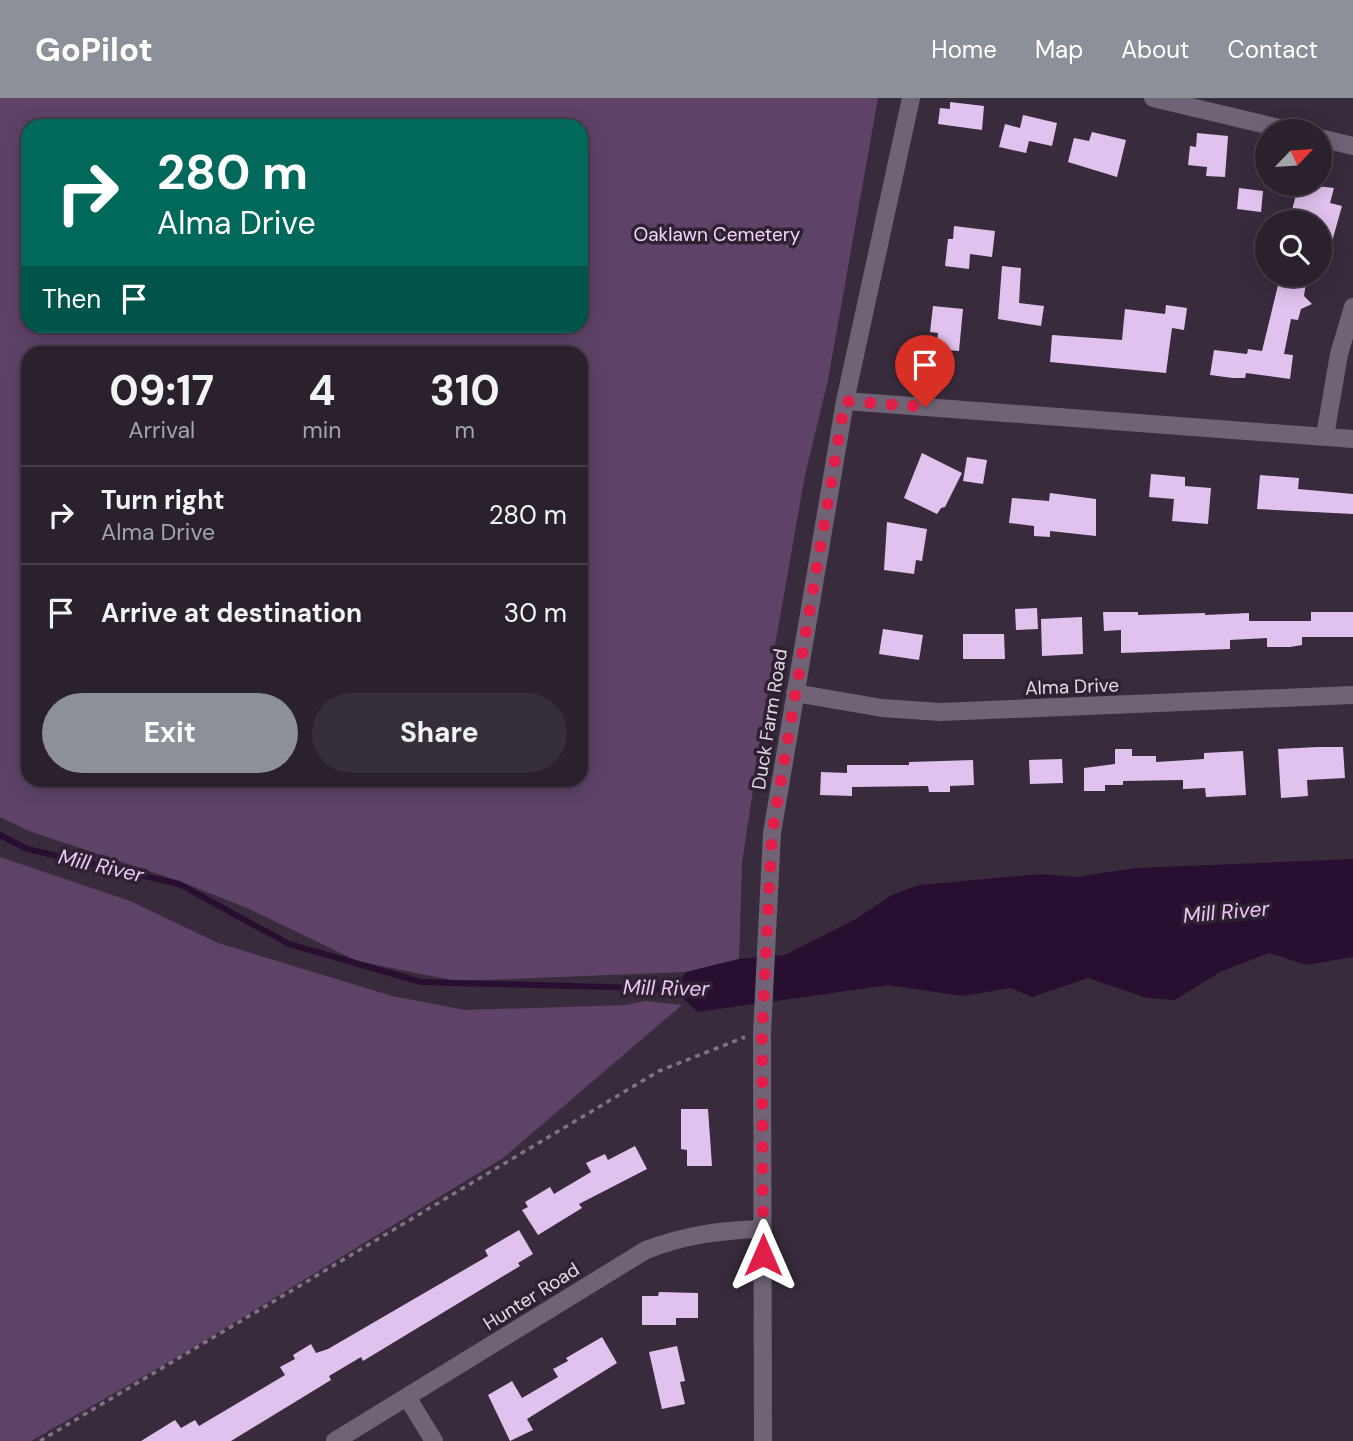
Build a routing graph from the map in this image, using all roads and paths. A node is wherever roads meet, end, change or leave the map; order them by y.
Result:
1 (911, 98) edge
2 (1153, 98) edge
3 (1255, 122) edge
4 (1332, 141) edge
5 (1353, 146) edge
6 (1353, 307) edge
7 (845, 401) junction
8 (1325, 436) junction
9 (1353, 439) edge
10 (794, 692) junction
11 (1353, 695) edge
12 (754, 1035) junction
13 (763, 1229) junction
14 (407, 1397) junction
15 (40, 1441) edge
16 (335, 1441) edge
17 (433, 1441) edge
18 (763, 1441) edge

1 - 7 street, Duck Farm Road
2 - 3 street
4 - 5 street
6 - 8 street
7 - 8 street
7 - 10 street, Duck Farm Road
8 - 9 street
10 - 11 street, Alma Drive
10 - 12 street, Duck Farm Road
12 - 13 street, Duck Farm Road
12 - 15 path
13 - 14 street, Hunter Road
13 - 18 street, Duck Farm Road
14 - 16 street, Hunter Road
14 - 17 street

